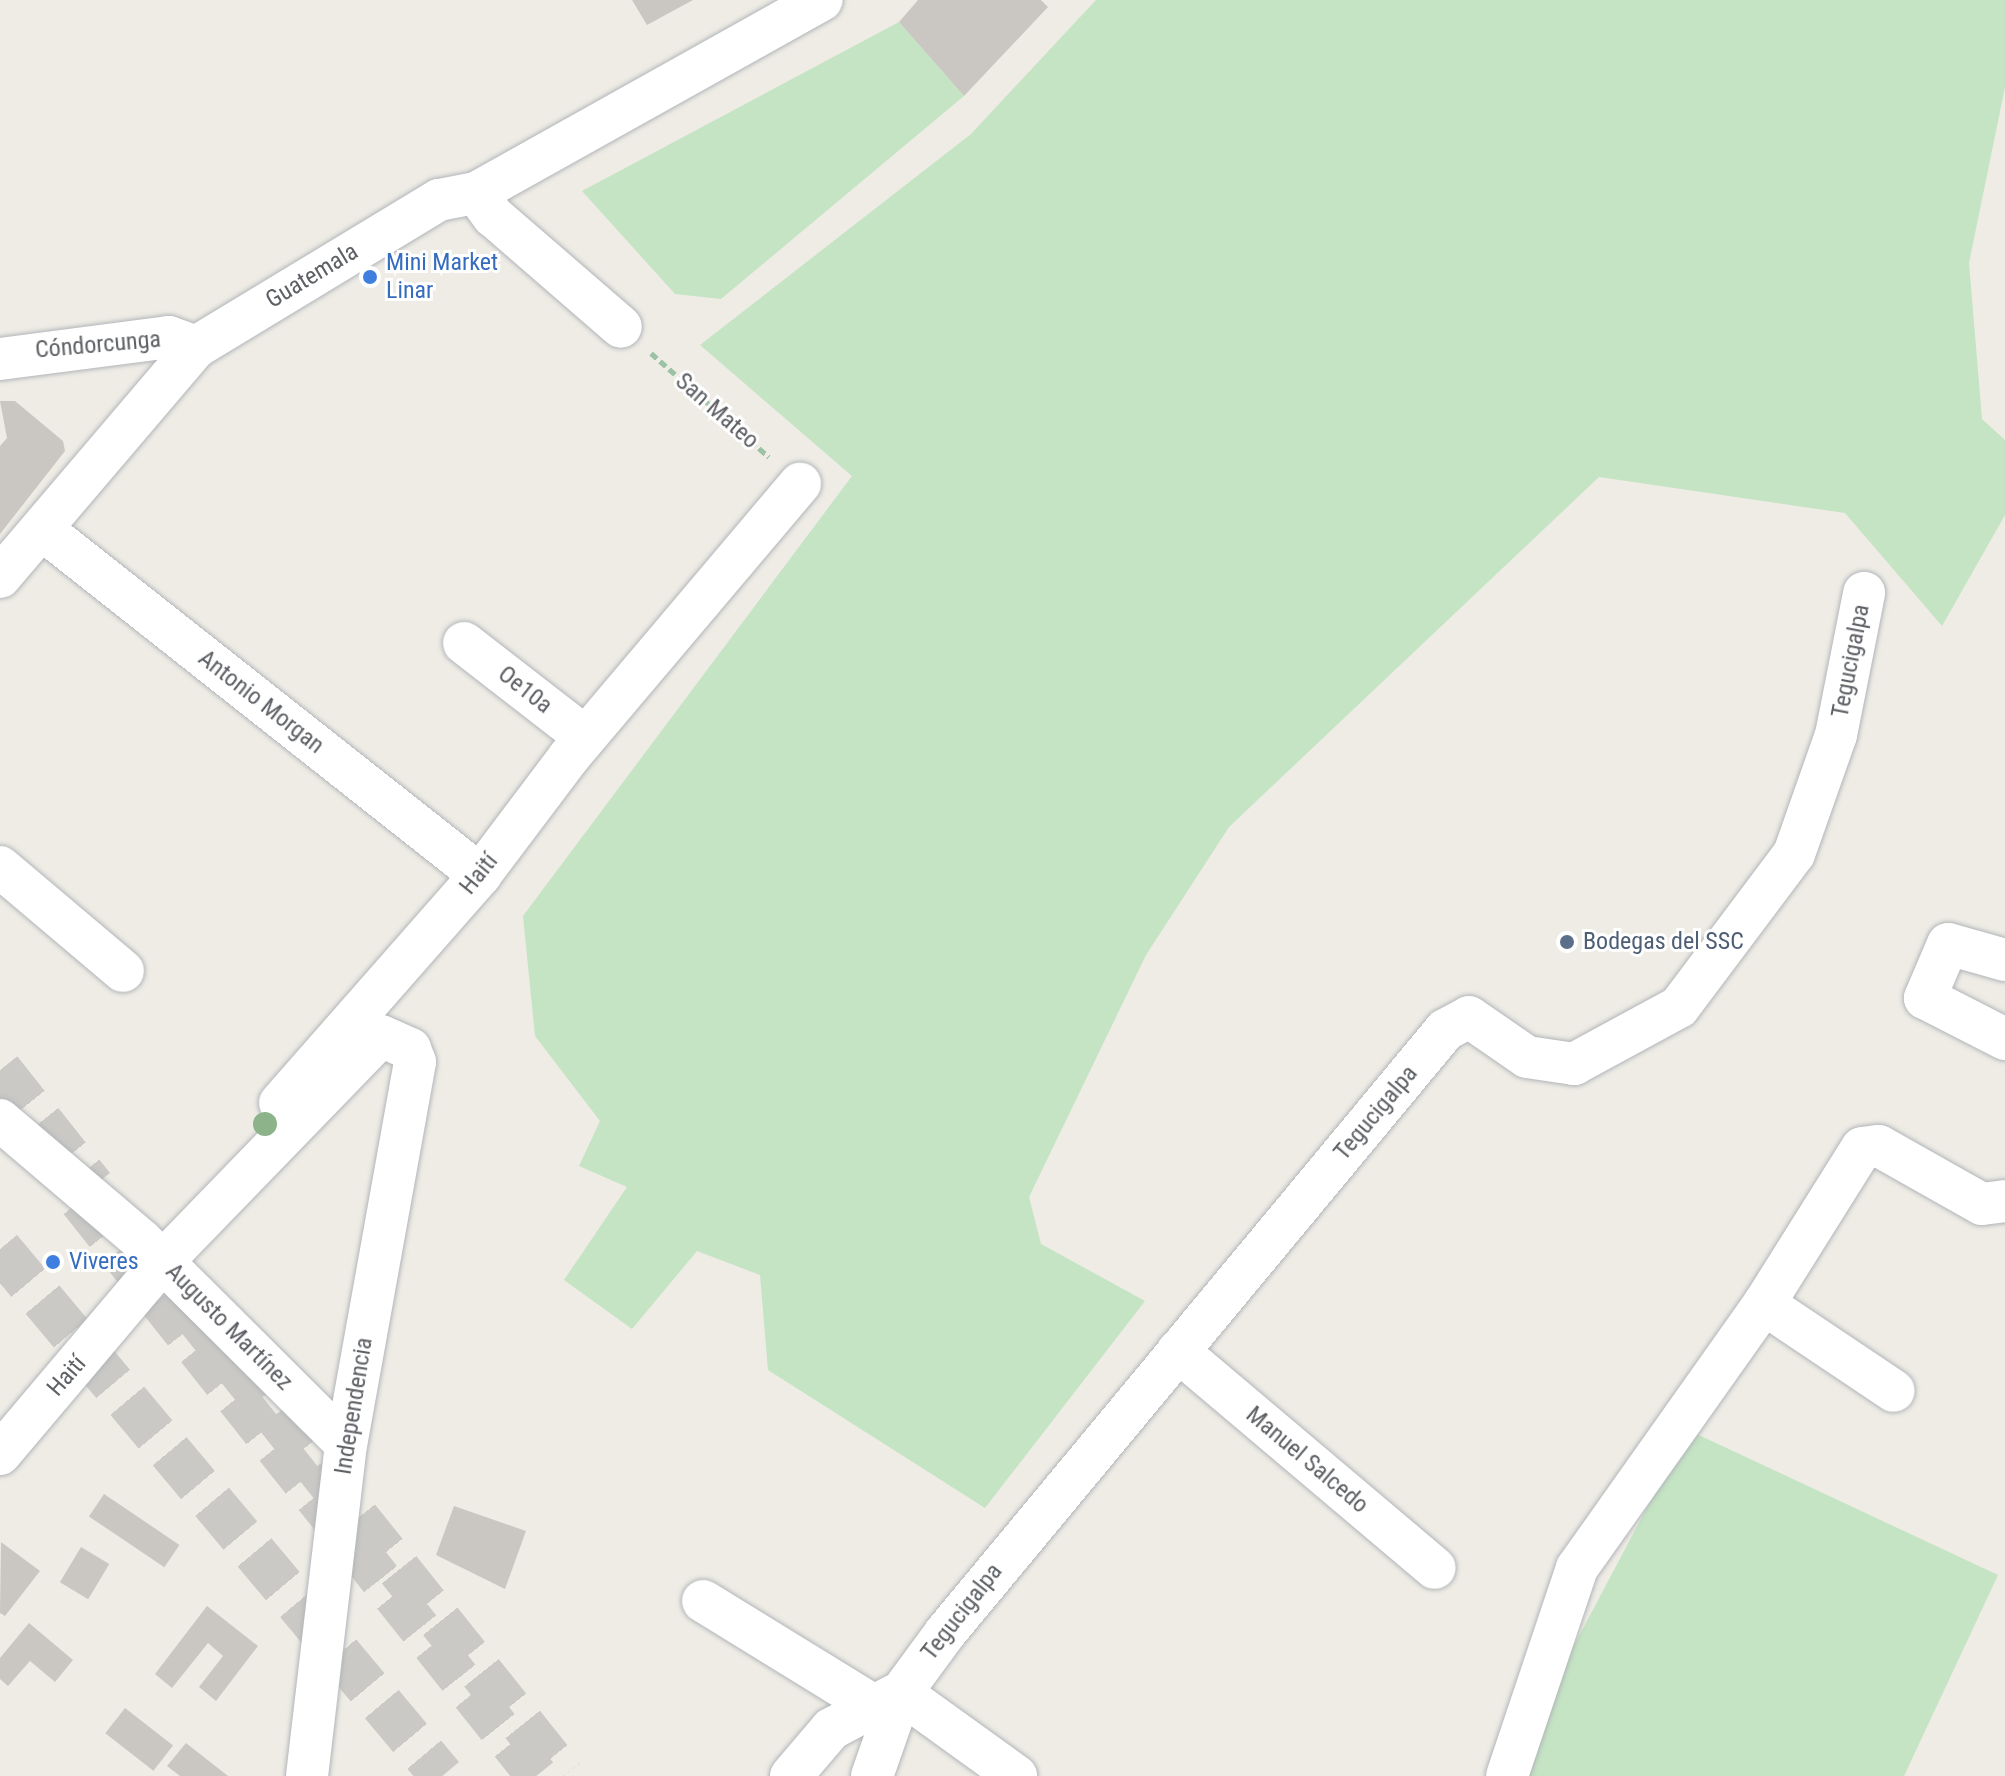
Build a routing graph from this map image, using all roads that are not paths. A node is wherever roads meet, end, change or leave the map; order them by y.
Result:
1 (822, 0) edge
2 (476, 193) junction
3 (633, 337) road end
4 (196, 347) junction
5 (0, 359) edge
6 (800, 484) road end
7 (43, 530) junction
8 (0, 577) edge
9 (1864, 593) dead end
10 (464, 643) dead end
11 (585, 737) junction
12 (0, 867) edge
13 (480, 875) junction
14 (2005, 960) edge
15 (123, 971) dead end
16 (2005, 1039) edge
17 (403, 1043) joint
18 (0, 1120) edge
19 (2005, 1201) edge
20 (163, 1261) junction
21 (1764, 1304) junction
22 (1178, 1351) junction
23 (1894, 1391) dead end
24 (346, 1444) junction
25 (0, 1454) edge
26 (1435, 1568) dead end
27 (703, 1601) dead end
28 (886, 1699) junction
29 (307, 1776) edge
30 (791, 1776) edge
31 (872, 1776) edge
32 (1016, 1776) edge
33 (1507, 1776) edge

1 - 2 street, Guatemala
2 - 3 street
2 - 4 street, Guatemala
4 - 5 street, Cóndorcunga
4 - 7 street, Guatemala
6 - 11 street, Haití
7 - 8 street, Guatemala
7 - 13 street, Antonio Morgan
9 - 22 street, Tegucigalpa
10 - 11 street, Oe10a
11 - 13 street, Haití
12 - 15 street
13 - 20 street, Haití
14 - 16 street
17 - 20 street, Haití
17 - 24 street, Independencia
18 - 20 street, Augusto Martínez
19 - 21 street
20 - 24 street, Augusto Martínez
20 - 25 street, Haití
21 - 23 street
21 - 33 street
22 - 26 street, Manuel Salcedo
22 - 28 street, Tegucigalpa
24 - 29 street, Independencia
27 - 28 street
28 - 30 street
28 - 31 street, Tegucigalpa
28 - 32 street

